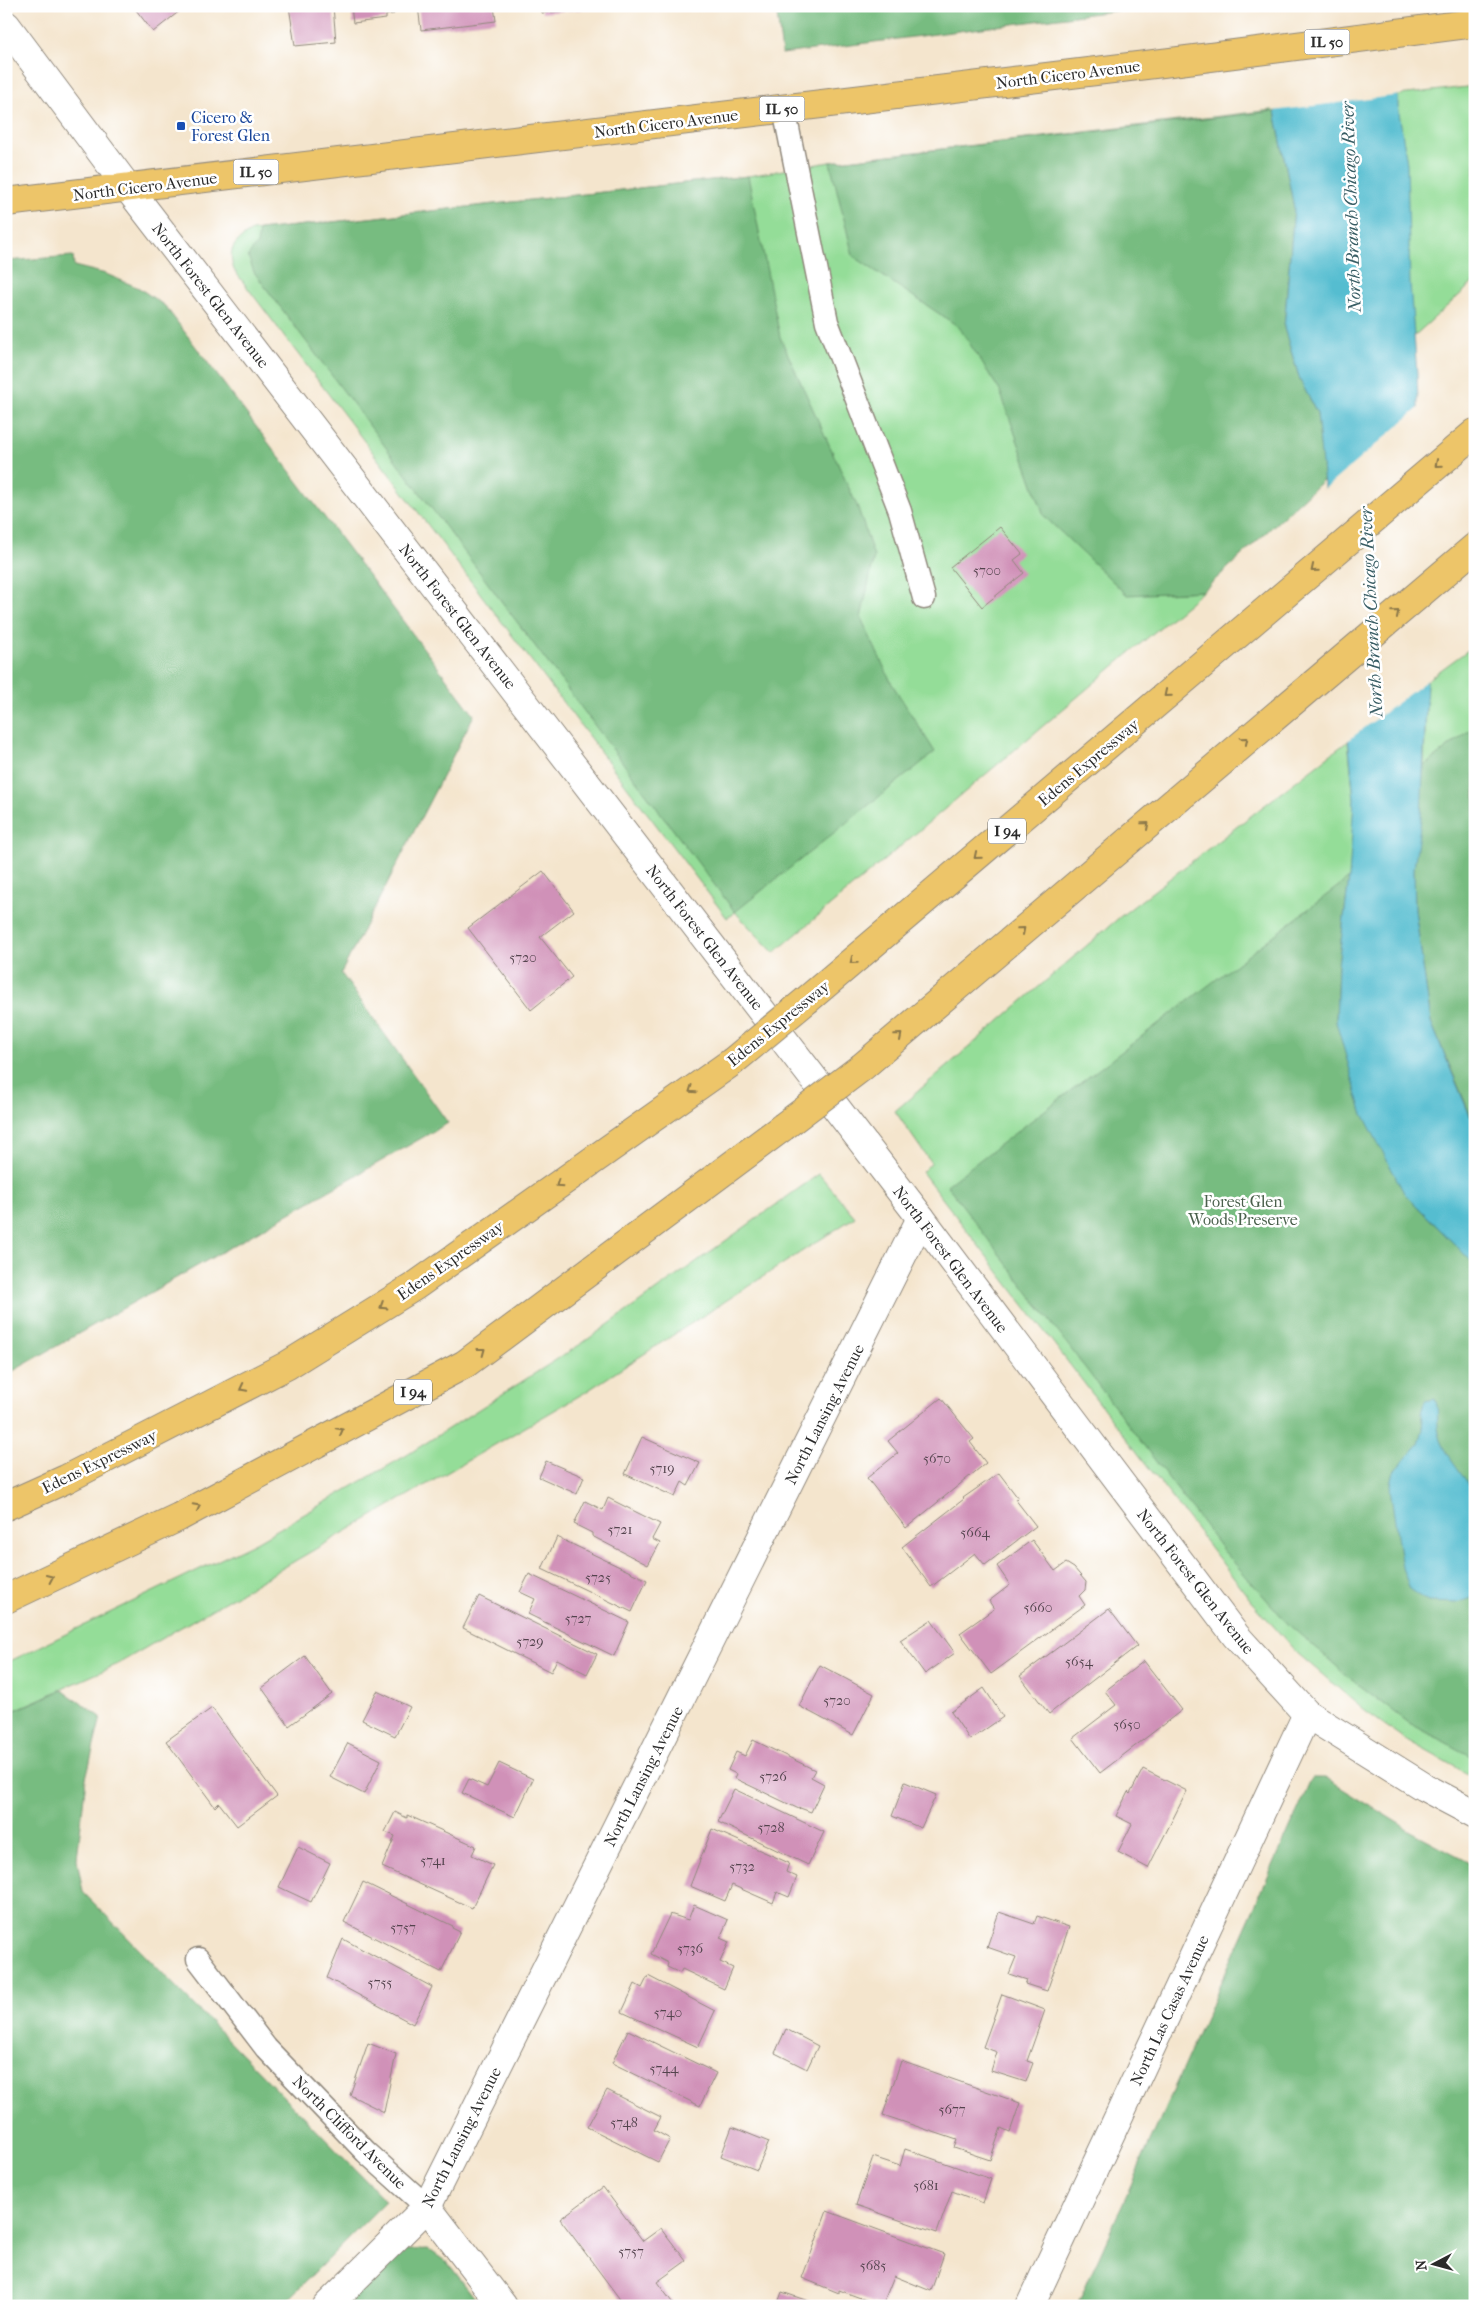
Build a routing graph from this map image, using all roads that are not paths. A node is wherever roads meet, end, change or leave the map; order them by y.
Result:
1 (1475, 22) edge
2 (6, 25) edge
3 (784, 109) junction
4 (128, 188) junction
5 (6, 202) edge
6 (1475, 433) edge
7 (1475, 547) edge
8 (924, 598) dead end
9 (921, 1218) junction
10 (6, 1506) edge
11 (6, 1599) edge
12 (1307, 1714) junction
13 (1475, 1814) edge
14 (198, 1959) dead end
15 (427, 2208) junction
16 (327, 2306) edge
17 (503, 2306) edge
18 (1030, 2306) edge

1 - 3 main road, North Cicero Avenue / IL 50
2 - 4 street, North Forest Glen Avenue
3 - 4 main road, North Cicero Avenue / IL 50
3 - 8 lane
4 - 5 main road, North Cicero Avenue / IL 50
4 - 9 street, North Forest Glen Avenue
6 -> 10 main road, Edens Expressway / I 94, bridge
11 -> 7 main road, I 94, bridge
9 - 12 street, North Forest Glen Avenue
9 - 15 street, North Lansing Avenue
12 - 13 street, North Forest Glen Avenue
12 - 18 street, North Las Casas Avenue
14 - 15 lane, North Clifford Avenue
15 - 16 street, North Lansing Avenue
15 - 17 street, North Clifford Avenue

